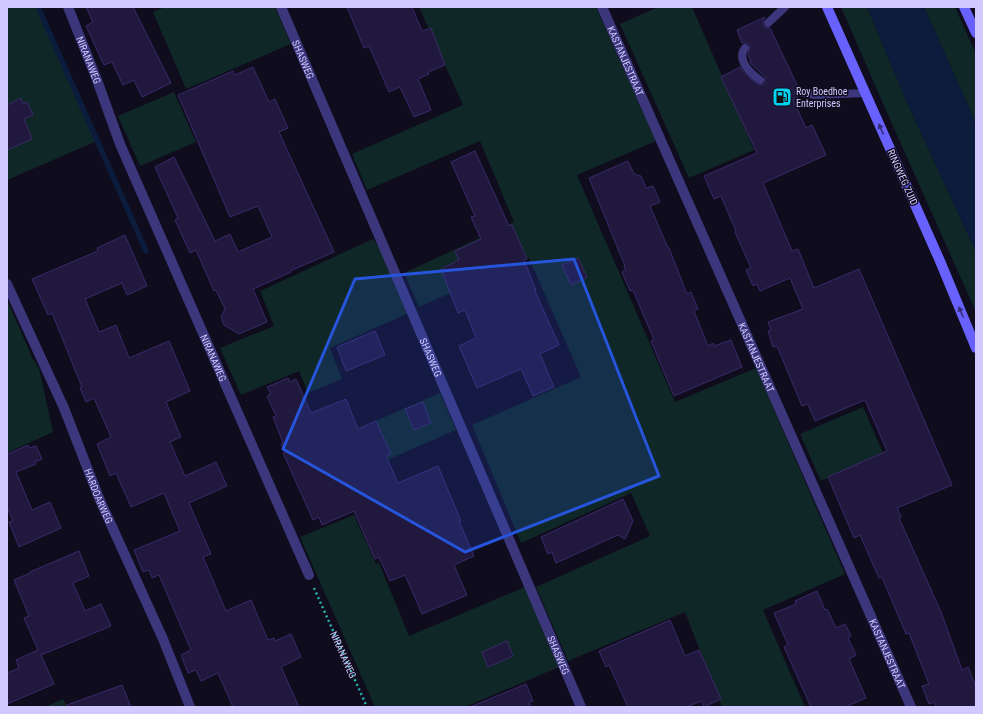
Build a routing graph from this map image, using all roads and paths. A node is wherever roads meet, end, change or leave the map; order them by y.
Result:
1 (68, 7) edge
2 (281, 7) edge
3 (602, 7) edge
4 (785, 7) edge
5 (827, 7) edge
6 (964, 7) edge
7 (768, 23) dead end
8 (976, 33) edge
9 (745, 48) dead end
10 (760, 80) dead end
11 (800, 92) dead end
12 (865, 93) junction
13 (7, 284) edge
14 (976, 348) edge
15 (309, 575) joint
16 (190, 707) edge
17 (367, 707) edge
18 (581, 707) edge
19 (911, 707) edge

1 - 15 street, NIRANAWEG
2 - 18 street, SHASWEG
3 - 19 street, KASTANJESTRAAT
4 - 7 lane
5 - 12 street, RINGWEG ZUID
6 - 8 street
9 - 10 lane
11 - 12 lane
14 -> 12 street, RINGWEG ZUID
13 - 16 street, HARDOARWEG
15 - 17 path, NIRANAWEG

